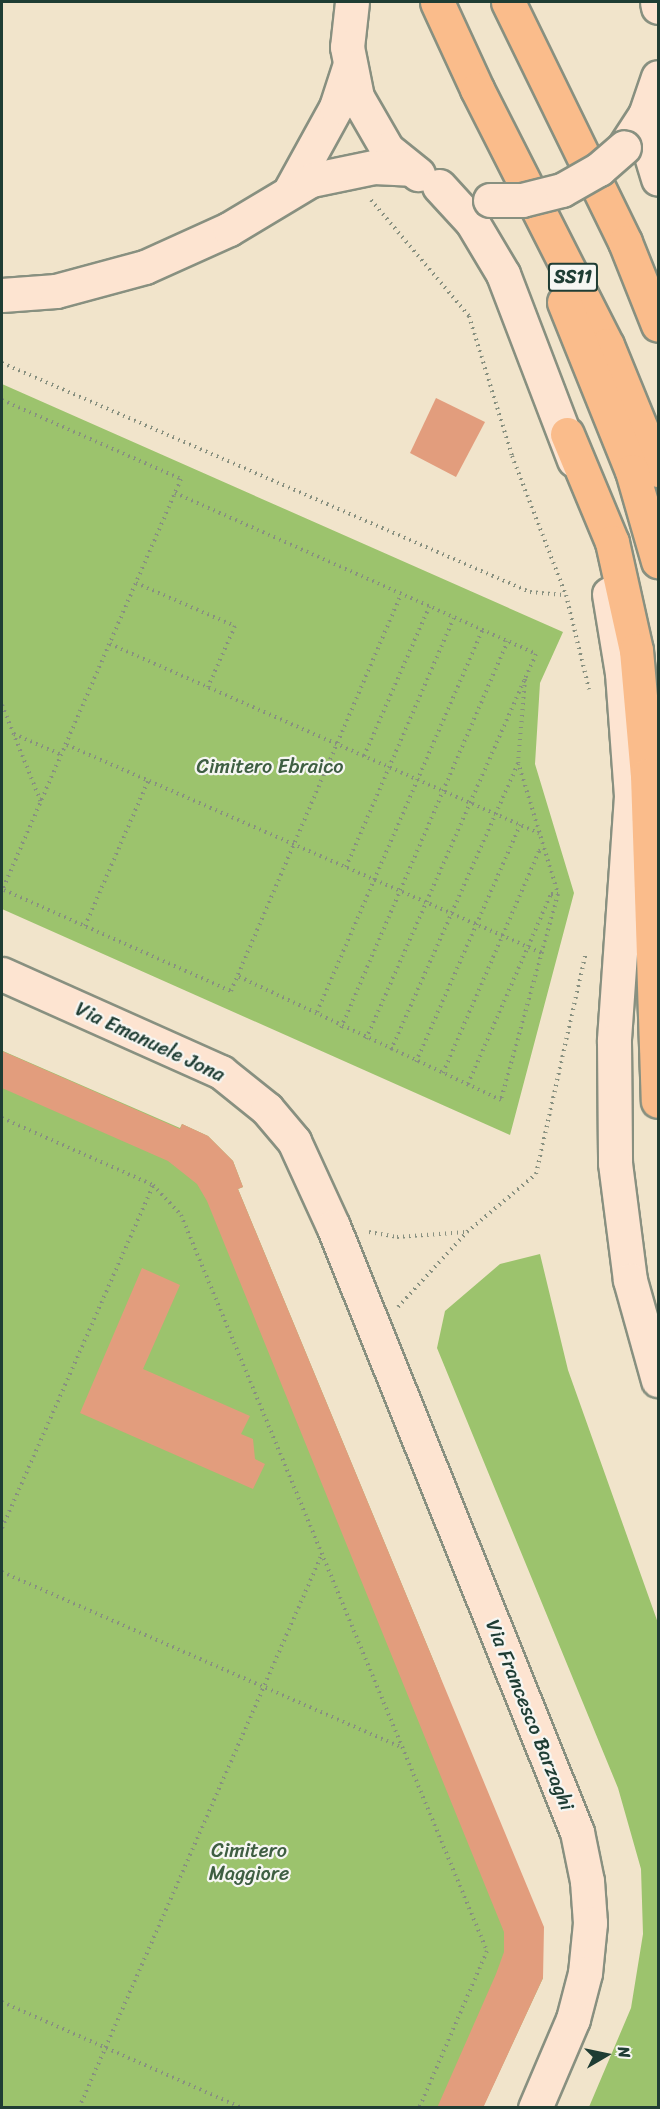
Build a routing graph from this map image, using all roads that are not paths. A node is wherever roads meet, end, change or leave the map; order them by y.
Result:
1 (352, 2) edge
2 (437, 2) edge
3 (508, 2) edge
4 (657, 2) edge
5 (658, 7) edge
6 (349, 68) junction
7 (658, 77) edge
8 (477, 89) junction
9 (645, 115) junction
10 (410, 169) junction
11 (658, 178) edge
12 (439, 186) junction
13 (291, 189) junction
14 (625, 242) junction
15 (2, 295) edge
16 (658, 306) edge
17 (658, 325) edge
18 (567, 434) junction
19 (658, 470) edge
20 (658, 561) edge
21 (2, 974) edge
22 (658, 1101) edge
23 (376, 1332) joint
24 (658, 1380) edge
25 (535, 2108) edge

1 - 6 street
2 - 8 highway, SS11
3 - 14 highway
4 - 5 street
6 - 10 street
6 - 13 street
7 - 9 street
8 - 19 highway, SS11
8 - 20 highway
9 - 11 street
9 - 12 street, bridge
10 - 12 street
10 - 13 street
12 - 18 street
13 - 15 street
14 - 16 highway
14 - 17 highway
18 - 22 highway
18 - 24 street
21 - 23 street, Via Emanuele Jona
23 - 25 street, Via Francesco Barzaghi

